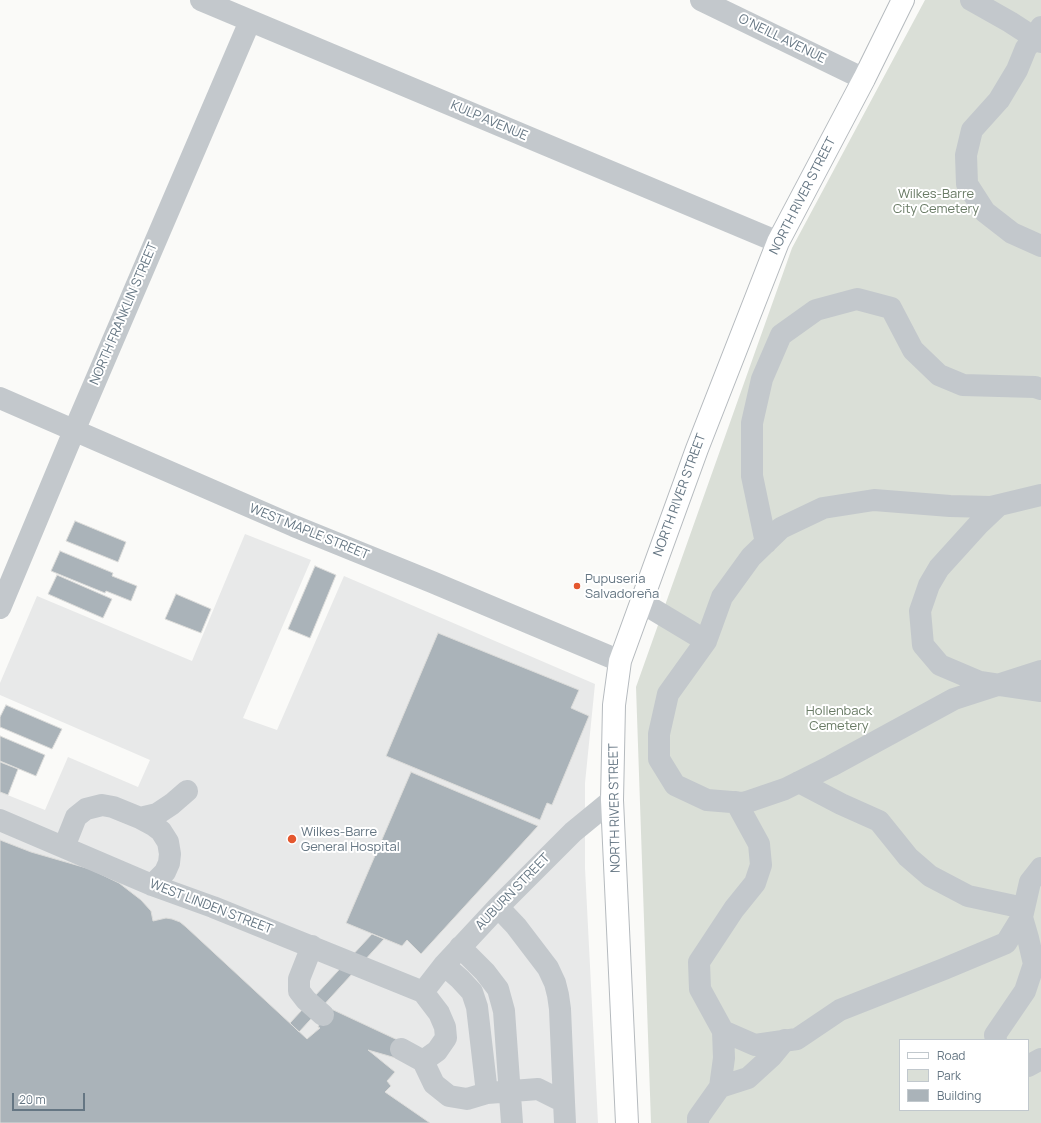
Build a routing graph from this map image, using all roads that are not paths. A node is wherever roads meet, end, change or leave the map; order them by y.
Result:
1 (201, 0) edge
2 (701, 0) edge
3 (903, 0) edge
4 (971, 0) edge
5 (250, 21) junction
6 (1039, 36) edge
7 (864, 79) junction
8 (778, 242) junction
9 (1041, 246) edge
10 (1041, 389) edge
11 (0, 398) edge
12 (74, 431) junction
13 (1041, 495) edge
14 (998, 506) junction
15 (766, 543) junction
16 (641, 602) junction
17 (0, 608) edge
18 (706, 641) junction
19 (620, 661) junction
20 (1041, 671) edge
21 (1000, 685) junction
22 (1041, 691) edge
23 (799, 782) junction
24 (612, 800) junction
25 (736, 802) junction
26 (140, 818) junction
27 (0, 820) edge
28 (64, 846) junction
29 (169, 848) junction
30 (1041, 868) edge
31 (152, 885) junction
32 (191, 898) junction
33 (498, 907) junction
34 (1022, 917) junction
35 (312, 946) junction
36 (460, 947) junction
37 (444, 965) junction
38 (423, 992) junction
39 (323, 1015) dead end
40 (723, 1031) junction
41 (996, 1039) edge
42 (785, 1040) junction
43 (401, 1049) dead end
44 (1041, 1059) edge
45 (423, 1061) junction
46 (1029, 1065) edge
47 (720, 1087) junction
48 (509, 1092) junction
49 (487, 1093) junction
50 (564, 1113) edge
51 (512, 1123) edge
52 (627, 1123) edge
53 (698, 1123) edge

1 - 5 street, KULP AVENUE
2 - 7 street, O'NEILL AVENUE
3 - 7 main road, NORTH RIVER STREET
4 - 6 street
5 - 8 street, KULP AVENUE
5 - 12 street, NORTH FRANKLIN STREET
6 - 9 street
7 - 8 main road, NORTH RIVER STREET
8 - 16 main road, NORTH RIVER STREET
10 - 15 street
11 - 12 street, WEST MAPLE STREET
12 - 17 street, NORTH FRANKLIN STREET
12 - 19 street, WEST MAPLE STREET
13 - 14 street
14 - 15 street
14 - 21 street
15 - 18 street
16 - 18 street
16 - 19 main road, NORTH RIVER STREET
18 - 25 street
19 - 24 main road, NORTH RIVER STREET
20 - 21 street
21 - 22 street
21 - 23 street
23 - 25 street
23 - 34 street
24 - 33 street, AUBURN STREET
24 - 52 main road, NORTH RIVER STREET
25 - 40 street
26 - 28 street
26 - 29 street
26 - 29 street
27 - 28 street, WEST LINDEN STREET
28 - 31 street, WEST LINDEN STREET
29 - 31 street
29 - 32 street
30 - 34 street
31 - 32 street, WEST LINDEN STREET
32 - 35 street, WEST LINDEN STREET
33 - 36 street, AUBURN STREET
33 - 50 street
34 - 41 street
34 - 42 street
35 - 38 street, WEST LINDEN STREET
35 - 39 street
36 - 37 street, AUBURN STREET
36 - 48 street
37 - 38 street, AUBURN STREET
37 - 49 street
38 - 45 street
40 - 42 street
40 - 47 street
42 - 47 street
43 - 45 street
44 - 46 street
45 - 49 street
47 - 53 street
48 - 49 street
48 - 50 street
48 - 51 street

